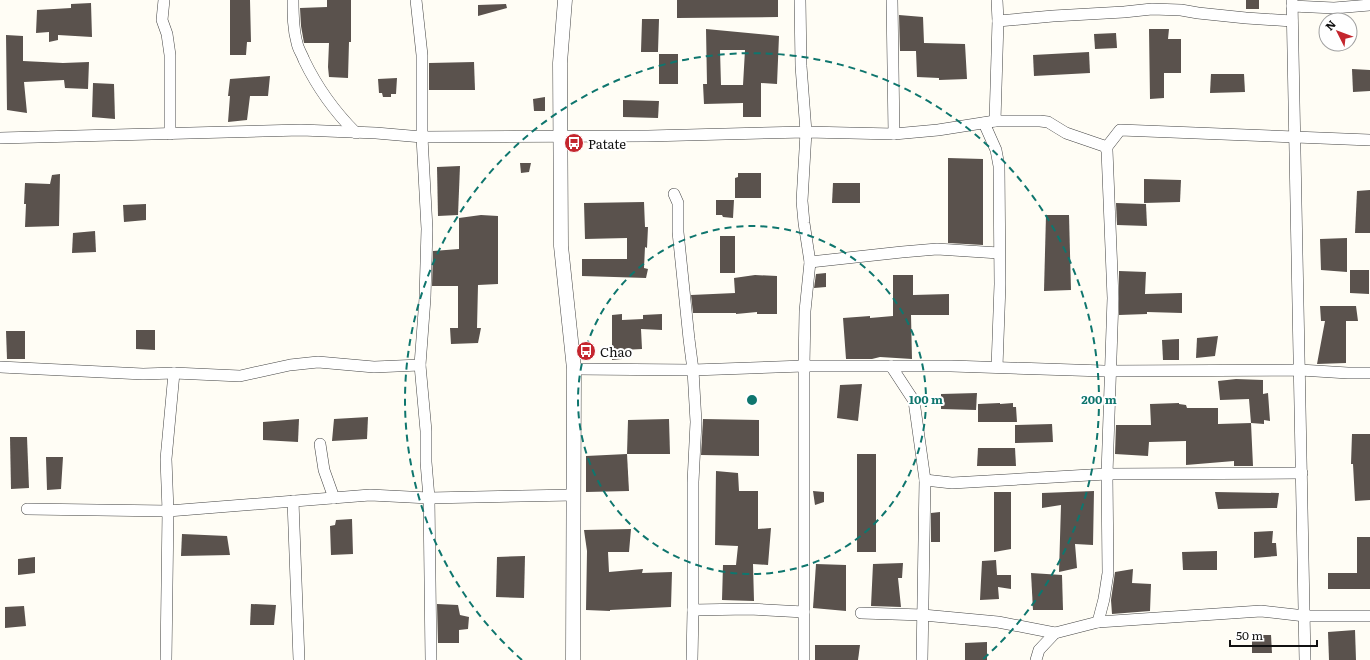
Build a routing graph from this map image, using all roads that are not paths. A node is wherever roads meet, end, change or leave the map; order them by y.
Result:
1 (164, 0) edge
2 (293, 0) edge
3 (416, 0) edge
4 (565, 0) edge
5 (800, 0) edge
6 (892, 0) edge
7 (997, 0) edge
8 (1292, 3) edge
9 (1182, 5) edge
10 (1370, 5) edge
11 (998, 21) junction
12 (1292, 21) junction
13 (990, 122) junction
14 (806, 132) junction
15 (356, 133) junction
16 (170, 134) junction
17 (894, 134) junction
18 (561, 136) junction
19 (1295, 137) junction
20 (0, 138) edge
21 (422, 138) junction
22 (1370, 140) edge
23 (1106, 148) junction
24 (674, 194) dead end
25 (999, 253) junction
26 (810, 262) junction
27 (420, 365) junction
28 (804, 366) junction
29 (891, 366) junction
30 (0, 367) edge
31 (997, 367) junction
32 (574, 369) junction
33 (693, 370) junction
34 (1300, 370) junction
35 (1110, 371) junction
36 (1370, 373) edge
37 (174, 374) junction
38 (320, 444) dead end
39 (1302, 473) junction
40 (1107, 474) junction
41 (925, 480) junction
42 (574, 494) junction
43 (334, 498) junction
44 (429, 498) junction
45 (293, 501) junction
46 (27, 509) dead end
47 (168, 511) junction
48 (693, 610) junction
49 (804, 612) junction
50 (861, 613) dead end
51 (923, 615) junction
52 (1305, 616) junction
53 (1370, 616) edge
54 (1098, 622) junction
55 (1055, 633) junction
56 (166, 660) edge
57 (299, 660) edge
58 (431, 660) edge
59 (573, 660) edge
60 (692, 660) edge
61 (804, 660) edge
62 (922, 660) edge
63 (1036, 660) edge
64 (1305, 660) edge

1 - 16 street
2 - 15 street
3 - 21 street
4 - 18 street
5 - 14 street
6 - 17 street
7 - 11 street
8 - 10 street
8 - 12 street
9 - 11 street
9 - 12 street
11 - 13 street
12 - 19 street
13 - 17 street
13 - 23 street
13 - 25 street
14 - 17 street
14 - 18 street
14 - 26 street
15 - 16 street
15 - 21 street
16 - 20 street
18 - 21 street
18 - 32 street
19 - 22 street
19 - 23 street
19 - 34 street
21 - 27 street
23 - 35 street
24 - 33 street
25 - 26 street
25 - 31 street
26 - 28 street
27 - 37 street
27 - 44 street
28 - 29 street
28 - 33 street
28 - 49 street
29 - 31 street
29 - 41 street
30 - 37 street
31 - 35 street
32 - 33 street
32 - 42 street
33 - 48 street
34 - 35 street
34 - 36 street
34 - 39 street
35 - 40 street
37 - 47 street
38 - 43 street
39 - 40 street
39 - 52 street
40 - 41 street
40 - 54 street
41 - 51 street
42 - 44 street
42 - 59 street
43 - 44 street
43 - 45 street
44 - 58 street
45 - 47 street
45 - 57 street
46 - 47 street
47 - 56 street
48 - 49 street
48 - 60 street
49 - 61 street
50 - 51 street
51 - 55 street
51 - 62 street
52 - 53 street
52 - 54 street
52 - 64 street
54 - 55 street
55 - 63 street

